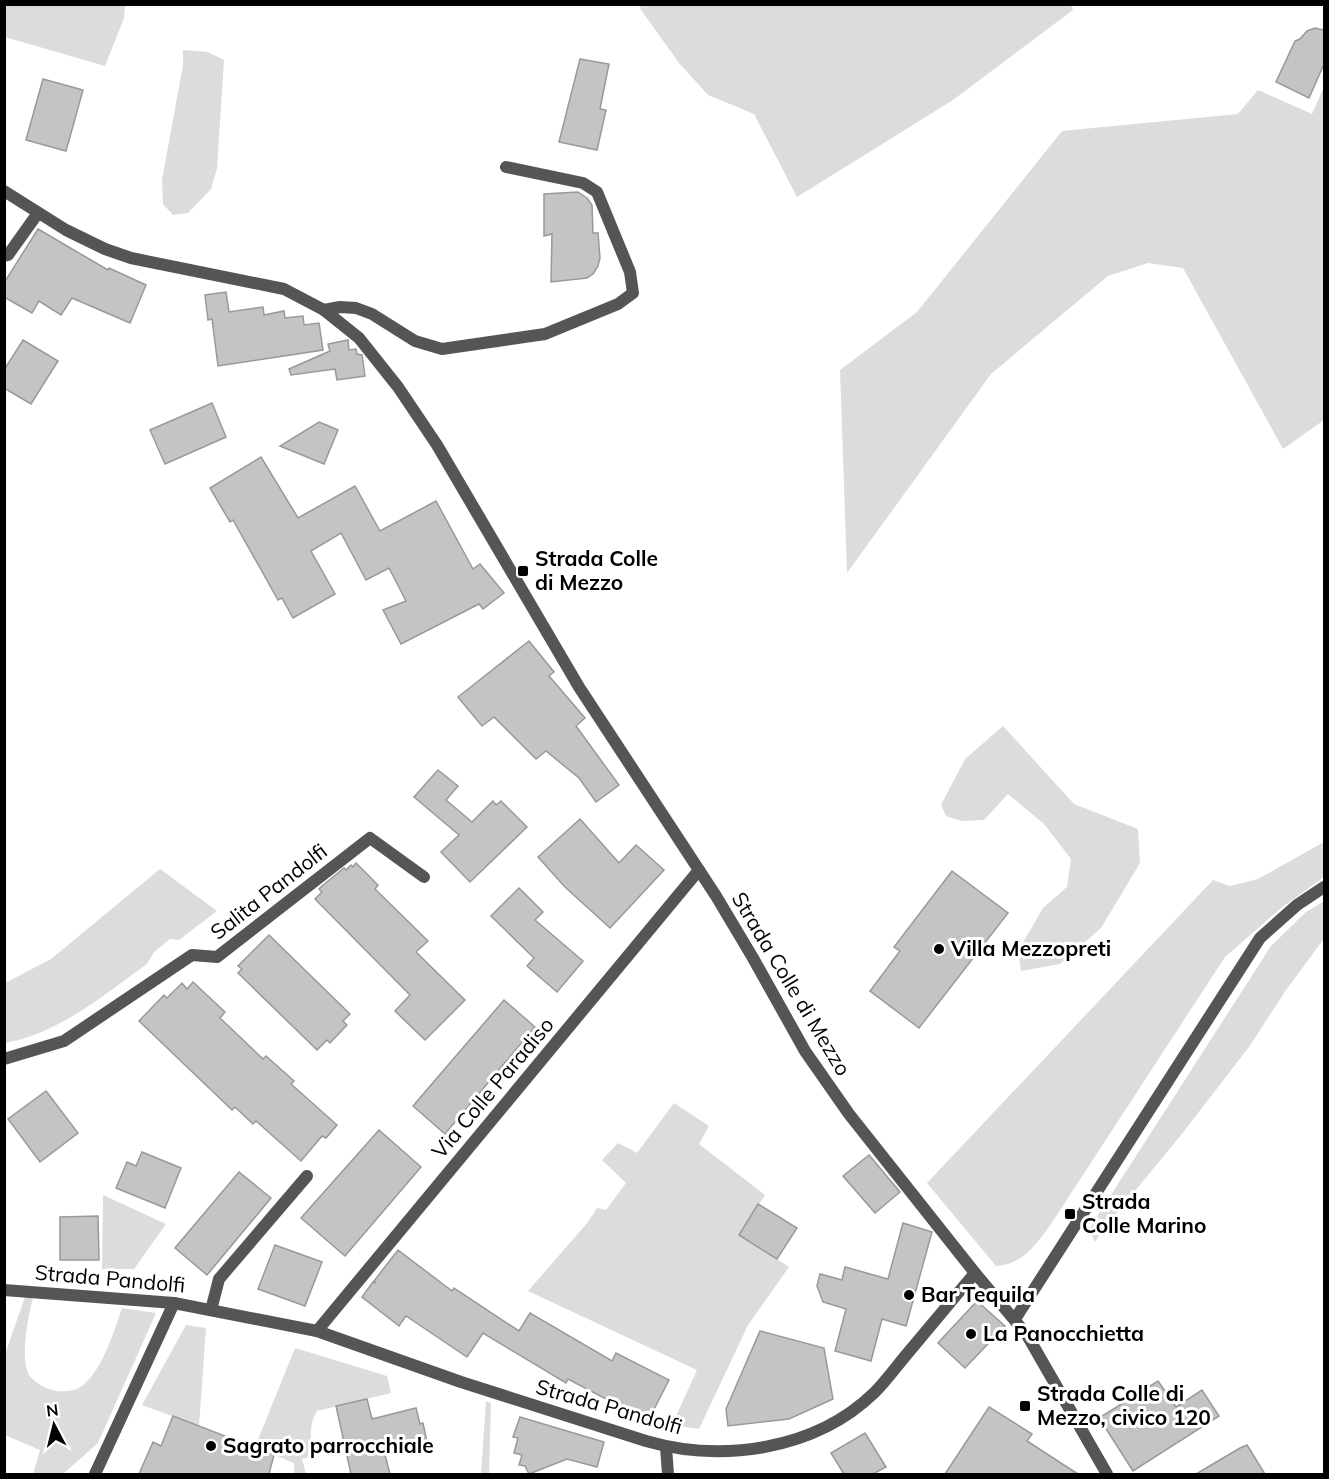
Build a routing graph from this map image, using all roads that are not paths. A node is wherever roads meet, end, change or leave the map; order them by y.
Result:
1 (506, 167) dead end
2 (6, 194) edge
3 (38, 213) junction
4 (4, 256) edge
5 (324, 310) junction
6 (699, 870) junction
7 (424, 877) dead end
8 (1324, 887) edge
9 (4, 1059) edge
10 (307, 1176) dead end
11 (975, 1274) junction
12 (4, 1290) edge
13 (174, 1303) junction
14 (211, 1310) junction
15 (1015, 1319) junction
16 (317, 1331) junction
17 (666, 1447) junction
18 (95, 1474) edge
19 (668, 1474) edge
20 (1107, 1474) edge

1 - 5 street
2 - 3 street, Strada Colle di Mezzo
3 - 4 street
3 - 5 street, Strada Colle di Mezzo
5 - 6 street, Strada Colle di Mezzo
6 - 11 street, Strada Colle di Mezzo
6 - 16 street, Via Colle Paradiso
7 - 9 street, Salita Pandolfi
8 - 15 street
10 - 14 street, Strada Pandolfi
11 - 15 street, Strada Colle di Mezzo
11 - 17 street, Strada Pandolfi
12 - 13 street, Strada Pandolfi
13 - 14 street, Strada Pandolfi
13 - 18 street
14 - 16 street, Strada Pandolfi
15 - 20 street, Strada Colle di Mezzo
16 - 17 street, Strada Pandolfi
17 - 19 street

